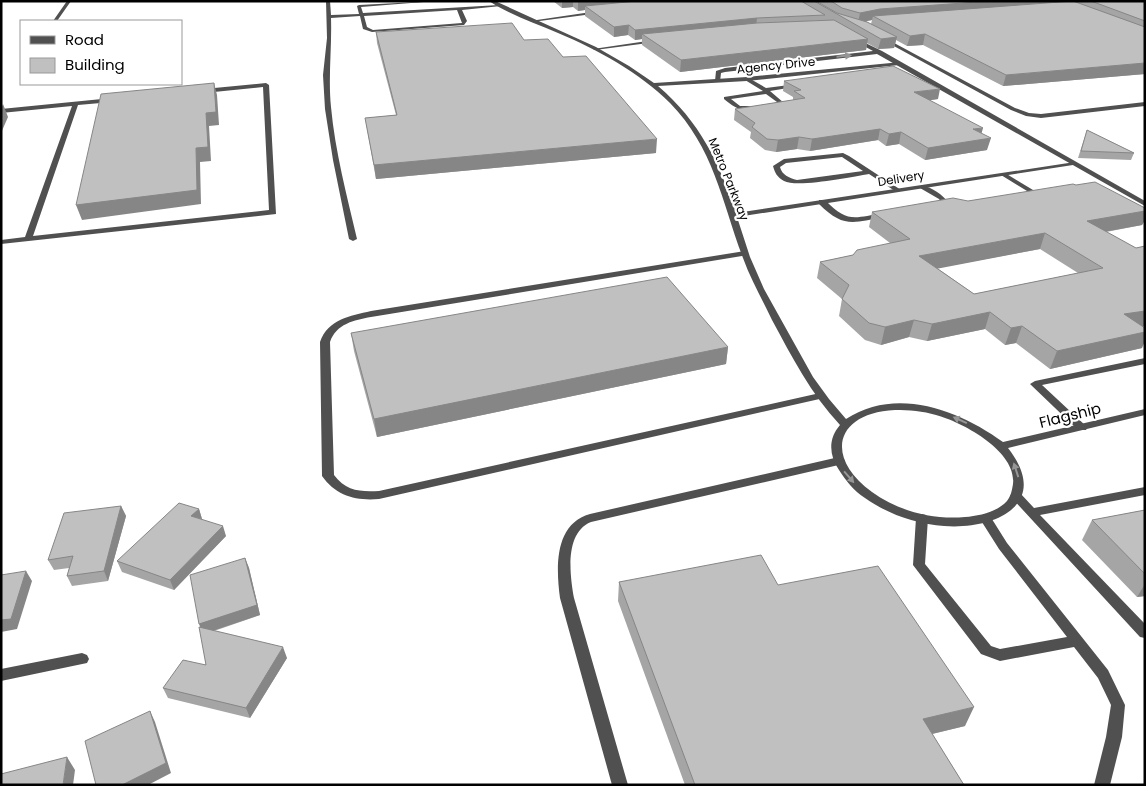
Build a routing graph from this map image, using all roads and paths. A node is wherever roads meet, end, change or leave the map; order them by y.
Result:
1 (69, 1) edge
2 (328, 1) edge
3 (434, 1) edge
4 (450, 1) edge
5 (491, 1) edge
6 (500, 6) junction
7 (457, 9) junction
8 (607, 11) edge
9 (362, 15) junction
10 (328, 17) junction
11 (56, 20) edge
12 (532, 21) junction
13 (877, 34) edge
14 (848, 35) edge
15 (662, 40) edge
16 (595, 48) junction
17 (880, 52) junction
18 (925, 60) junction
19 (916, 61) dead end
20 (908, 62) dead end
21 (899, 63) junction
22 (877, 65) junction
23 (886, 70) edge
24 (818, 71) junction
25 (916, 73) junction
26 (902, 74) edge
27 (830, 78) edge
28 (747, 79) junction
29 (718, 81) junction
30 (654, 85) junction
31 (800, 86) edge
32 (766, 91) junction
33 (199, 92) edge
34 (123, 99) edge
35 (76, 104) junction
36 (1145, 104) edge
37 (1, 111) edge
38 (1073, 163) junction
39 (870, 172) junction
40 (1003, 174) junction
41 (922, 187) junction
42 (897, 190) junction
43 (1044, 191) edge
44 (1034, 193) junction
45 (1024, 194) edge
46 (822, 202) junction
47 (1145, 204) edge
48 (927, 207) edge
49 (891, 213) edge
50 (732, 216) junction
51 (28, 239) junction
52 (354, 239) dead end
53 (1, 242) edge
54 (745, 253) junction
55 (1145, 361) edge
56 (820, 396) junction
57 (1145, 412) edge
58 (845, 424) junction
59 (1082, 428) junction
60 (1001, 446) junction
61 (839, 461) junction
62 (1145, 491) edge
63 (1016, 496) junction
64 (1032, 512) junction
65 (922, 518) junction
66 (986, 518) junction
67 (1145, 633) edge
68 (1078, 641) junction
69 (82, 660) dead end
70 (1, 675) edge
71 (620, 785) edge
72 (1102, 785) edge

1 - 11 street
2 - 10 street
3 - 9 street
4 - 7 street
5 - 6 street, Metro Parkway
6 - 7 street
6 - 12 street, Metro Parkway
7 - 9 street
7 - 9 street
8 - 12 street
9 - 10 street
10 - 52 street
12 - 16 street, Metro Parkway
13 - 18 street
14 - 17 street
15 - 16 street
16 - 30 street, Metro Parkway
17 - 21 street
29 -> 17 street
18 - 19 street
18 - 36 street
20 - 21 street, Agency Drive
21 - 22 street, Agency Drive
21 - 25 street
22 - 23 street
22 - 24 street, Agency Drive
24 - 27 street
24 - 28 street, Agency Drive
25 - 26 street
25 - 38 street
28 - 29 street, Agency Drive
28 - 32 street
29 - 30 street, Agency Drive
30 - 50 street, Metro Parkway
31 - 32 street
32 - 32 street
33 - 51 street
34 - 35 street
35 - 37 street
35 - 51 street
38 - 40 street, Delivery
38 - 47 street
39 - 39 street
39 - 42 street
40 - 41 street, Delivery
40 - 44 street
41 - 42 street, Delivery
41 - 48 street
42 - 46 street, Delivery
43 - 44 street
44 - 45 street
46 - 49 street
46 - 50 street, Delivery
50 - 54 street, Metro Parkway
51 - 53 street
54 - 56 street, Metro Parkway
54 - 56 street
55 - 59 street
56 - 58 street, Metro Parkway
57 - 59 street, Flagship
60 -> 58 street
58 - 61 street
59 - 60 street, Flagship
63 -> 60 street
61 -> 65 street
61 - 71 street
62 - 64 street
63 - 64 street
63 - 66 street
64 - 67 street
65 - 66 street
65 - 68 street
66 - 68 street
68 - 72 street
69 - 70 street

